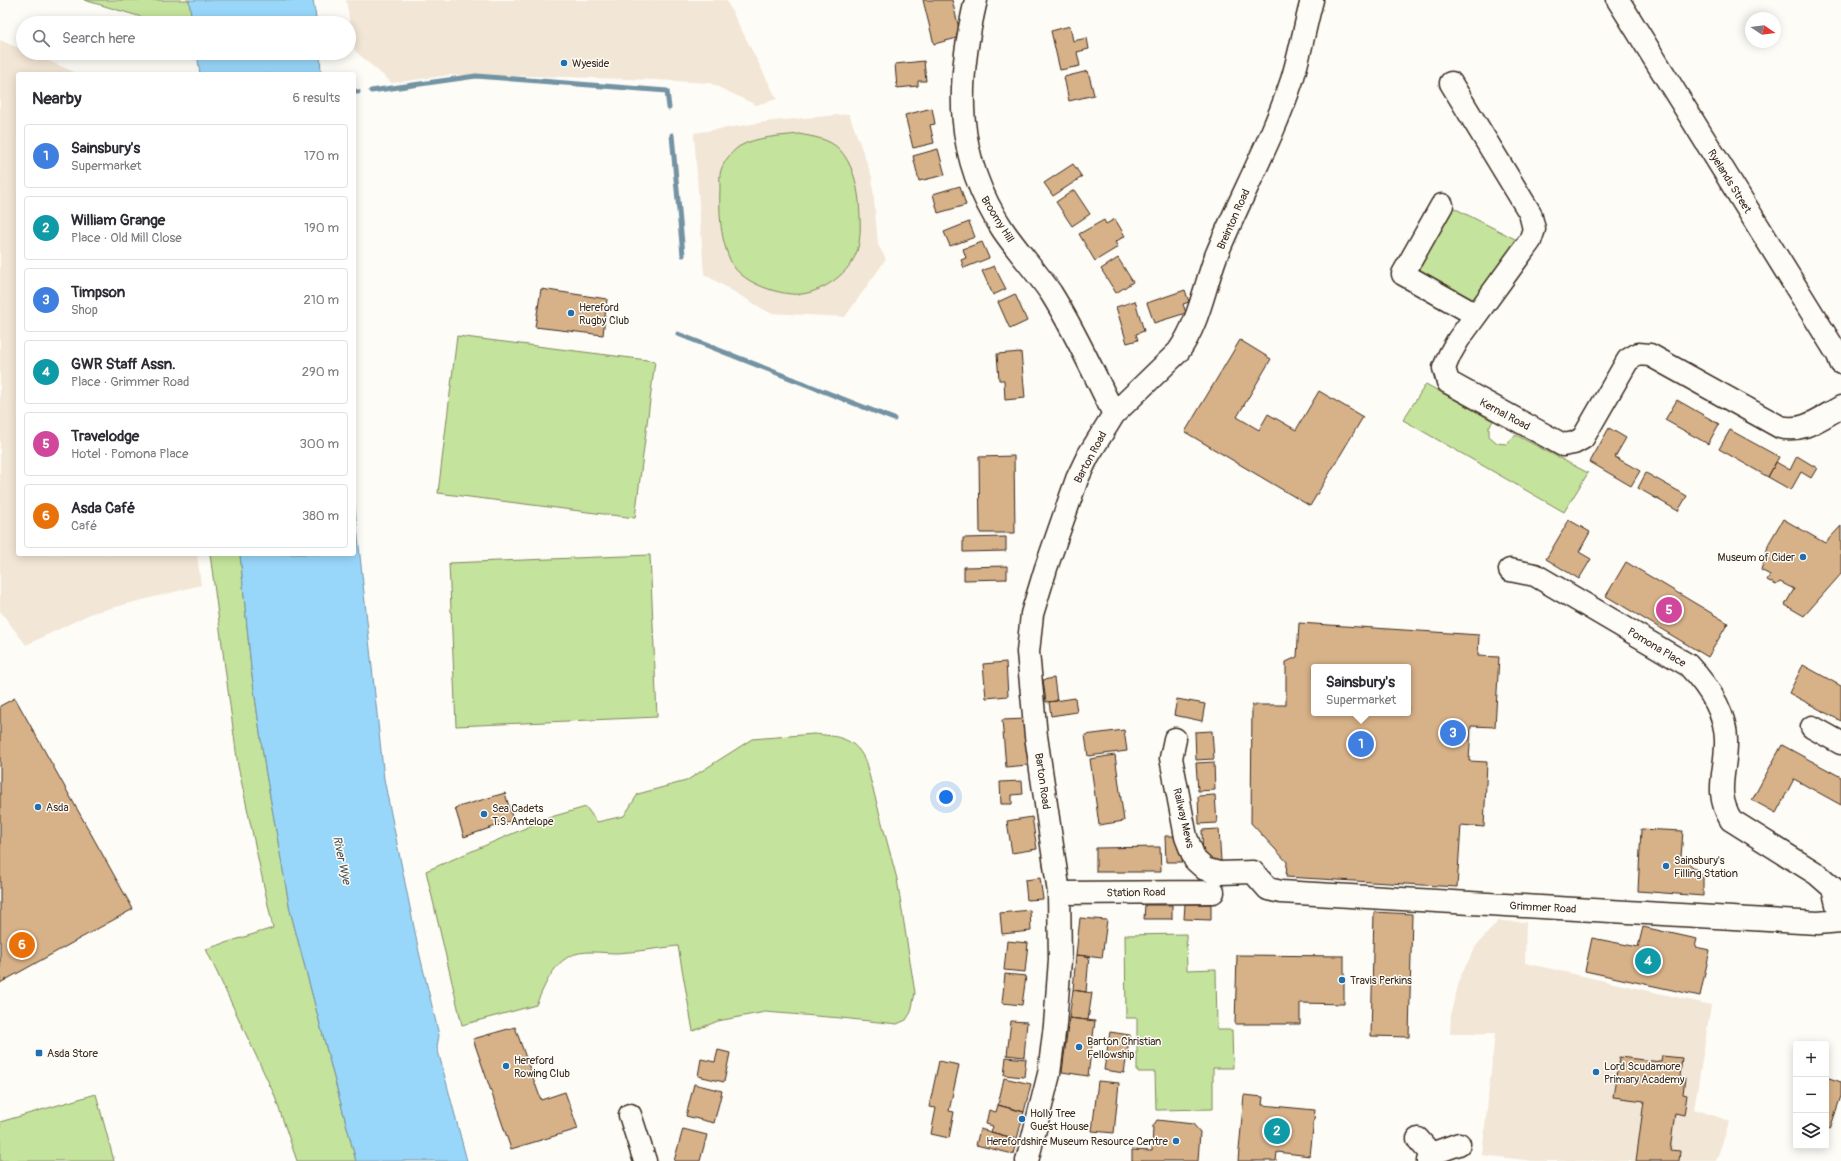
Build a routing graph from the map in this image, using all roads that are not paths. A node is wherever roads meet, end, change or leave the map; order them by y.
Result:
1 (976, 0) edge
2 (1312, 0) edge
3 (1618, 0) edge
4 (1451, 83) dead end
5 (1442, 205) dead end
6 (1476, 315) junction
7 (1841, 363) edge
8 (1841, 407) edge
9 (1114, 414) junction
10 (1510, 570) dead end
11 (1812, 727) dead end
12 (1175, 739) dead end
13 (1841, 743) edge
14 (1724, 808) joint
15 (1253, 872) joint
16 (1213, 892) dead end
17 (1058, 893) junction
18 (1841, 921) edge
19 (630, 1115) dead end
20 (1459, 1144) dead end
21 (1426, 1151) edge
22 (645, 1161) edge
23 (1027, 1161) edge

1 - 9 street, Broomy Hill
2 - 9 street, Breinton Road
3 - 7 street, Ryelands Street
4 - 6 street, Kernal Road
5 - 6 street
6 - 8 street, Kernal Road
9 - 17 street, Barton Road
10 - 14 street, Pomona Place
11 - 13 street
12 - 15 street, Railway Mews
14 - 18 street, Grimmer Road
15 - 18 street, Grimmer Road
16 - 17 street, Station Road
17 - 23 street, Barton Road
19 - 22 street
20 - 21 street

